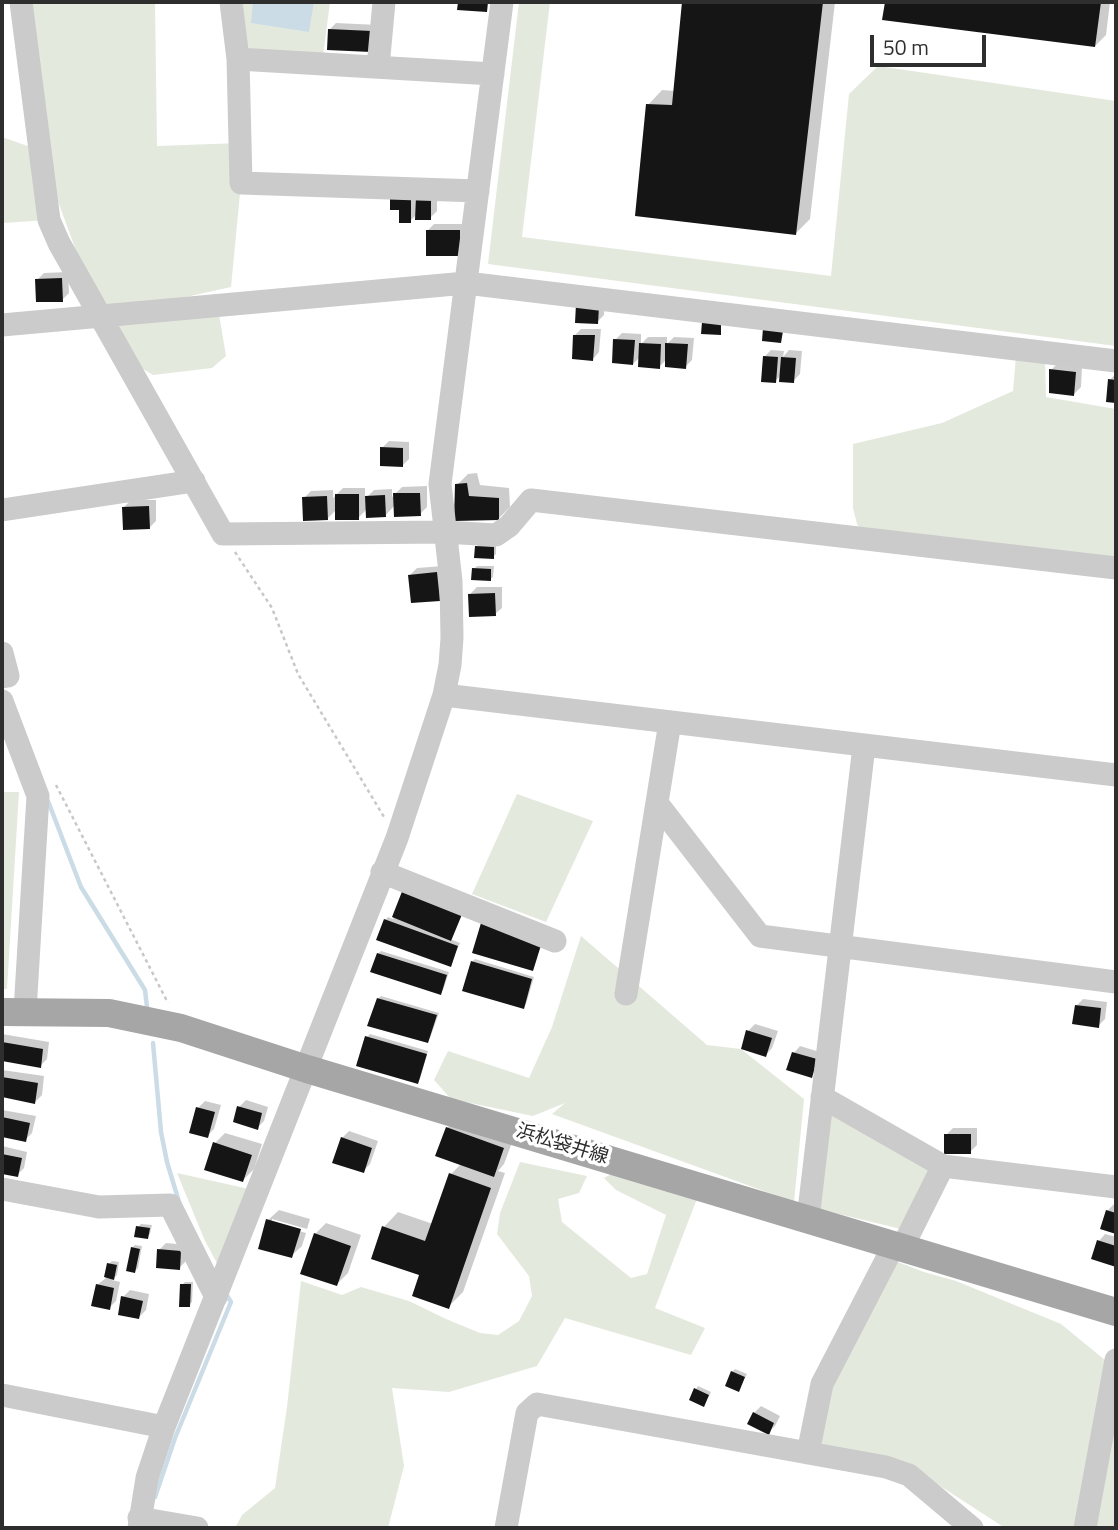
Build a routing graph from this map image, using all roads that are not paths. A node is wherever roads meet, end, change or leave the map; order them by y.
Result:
1 (22, 2) edge
2 (231, 2) edge
3 (384, 2) edge
4 (502, 2) edge
5 (238, 59) junction
6 (377, 67) junction
7 (493, 74) junction
8 (478, 191) junction
9 (466, 283) junction
10 (100, 316) junction
11 (2, 325) edge
12 (1116, 360) edge
13 (194, 481) junction
14 (2, 510) edge
15 (444, 532) junction
16 (1116, 568) edge
17 (2, 653) edge
18 (5, 676) edge
19 (444, 695) junction
20 (2, 701) edge
21 (670, 723) junction
22 (864, 746) junction
23 (1116, 775) edge
24 (657, 803) junction
25 (382, 872) junction
26 (555, 941) dead end
27 (841, 946) junction
28 (1116, 982) edge
29 (626, 994) dead end
30 (13, 1012) edge
31 (307, 1069) junction
32 (822, 1097) junction
33 (943, 1166) junction
34 (1116, 1187) edge
35 (2, 1189) edge
36 (808, 1219) junction
37 (898, 1246) junction
38 (216, 1297) junction
39 (1116, 1312) edge
40 (1116, 1360) edge
41 (2, 1395) edge
42 (1112, 1414) edge
43 (164, 1427) junction
44 (808, 1453) junction
45 (139, 1523) edge
46 (197, 1528) edge
47 (506, 1528) edge
48 (972, 1528) edge
49 (1085, 1528) edge

1 - 10 street
2 - 5 street
3 - 6 street
4 - 7 street
5 - 6 street
5 - 8 street
6 - 7 street
7 - 8 street
8 - 9 street
9 - 10 street
9 - 12 street
9 - 15 street
10 - 11 street
10 - 13 street
13 - 14 street
13 - 15 street
15 - 16 street
15 - 19 street
17 - 18 street
19 - 21 street
19 - 25 street
20 - 30 street
21 - 22 street
21 - 24 street
22 - 23 street
22 - 27 street
24 - 27 street
24 - 29 street
25 - 26 street
25 - 31 street
27 - 28 street
27 - 32 street
30 - 31 main road, 浜松袋井線
31 - 36 main road, 浜松袋井線
31 - 38 street
32 - 33 street
32 - 36 street
33 - 34 street
33 - 37 street
35 - 38 street
36 - 37 main road, 浜松袋井線
37 - 39 main road, 浜松袋井線
37 - 44 street
38 - 43 street
40 - 42 street
41 - 43 street
42 - 49 street
43 - 45 street
44 - 47 street
44 - 48 street
45 - 46 street

